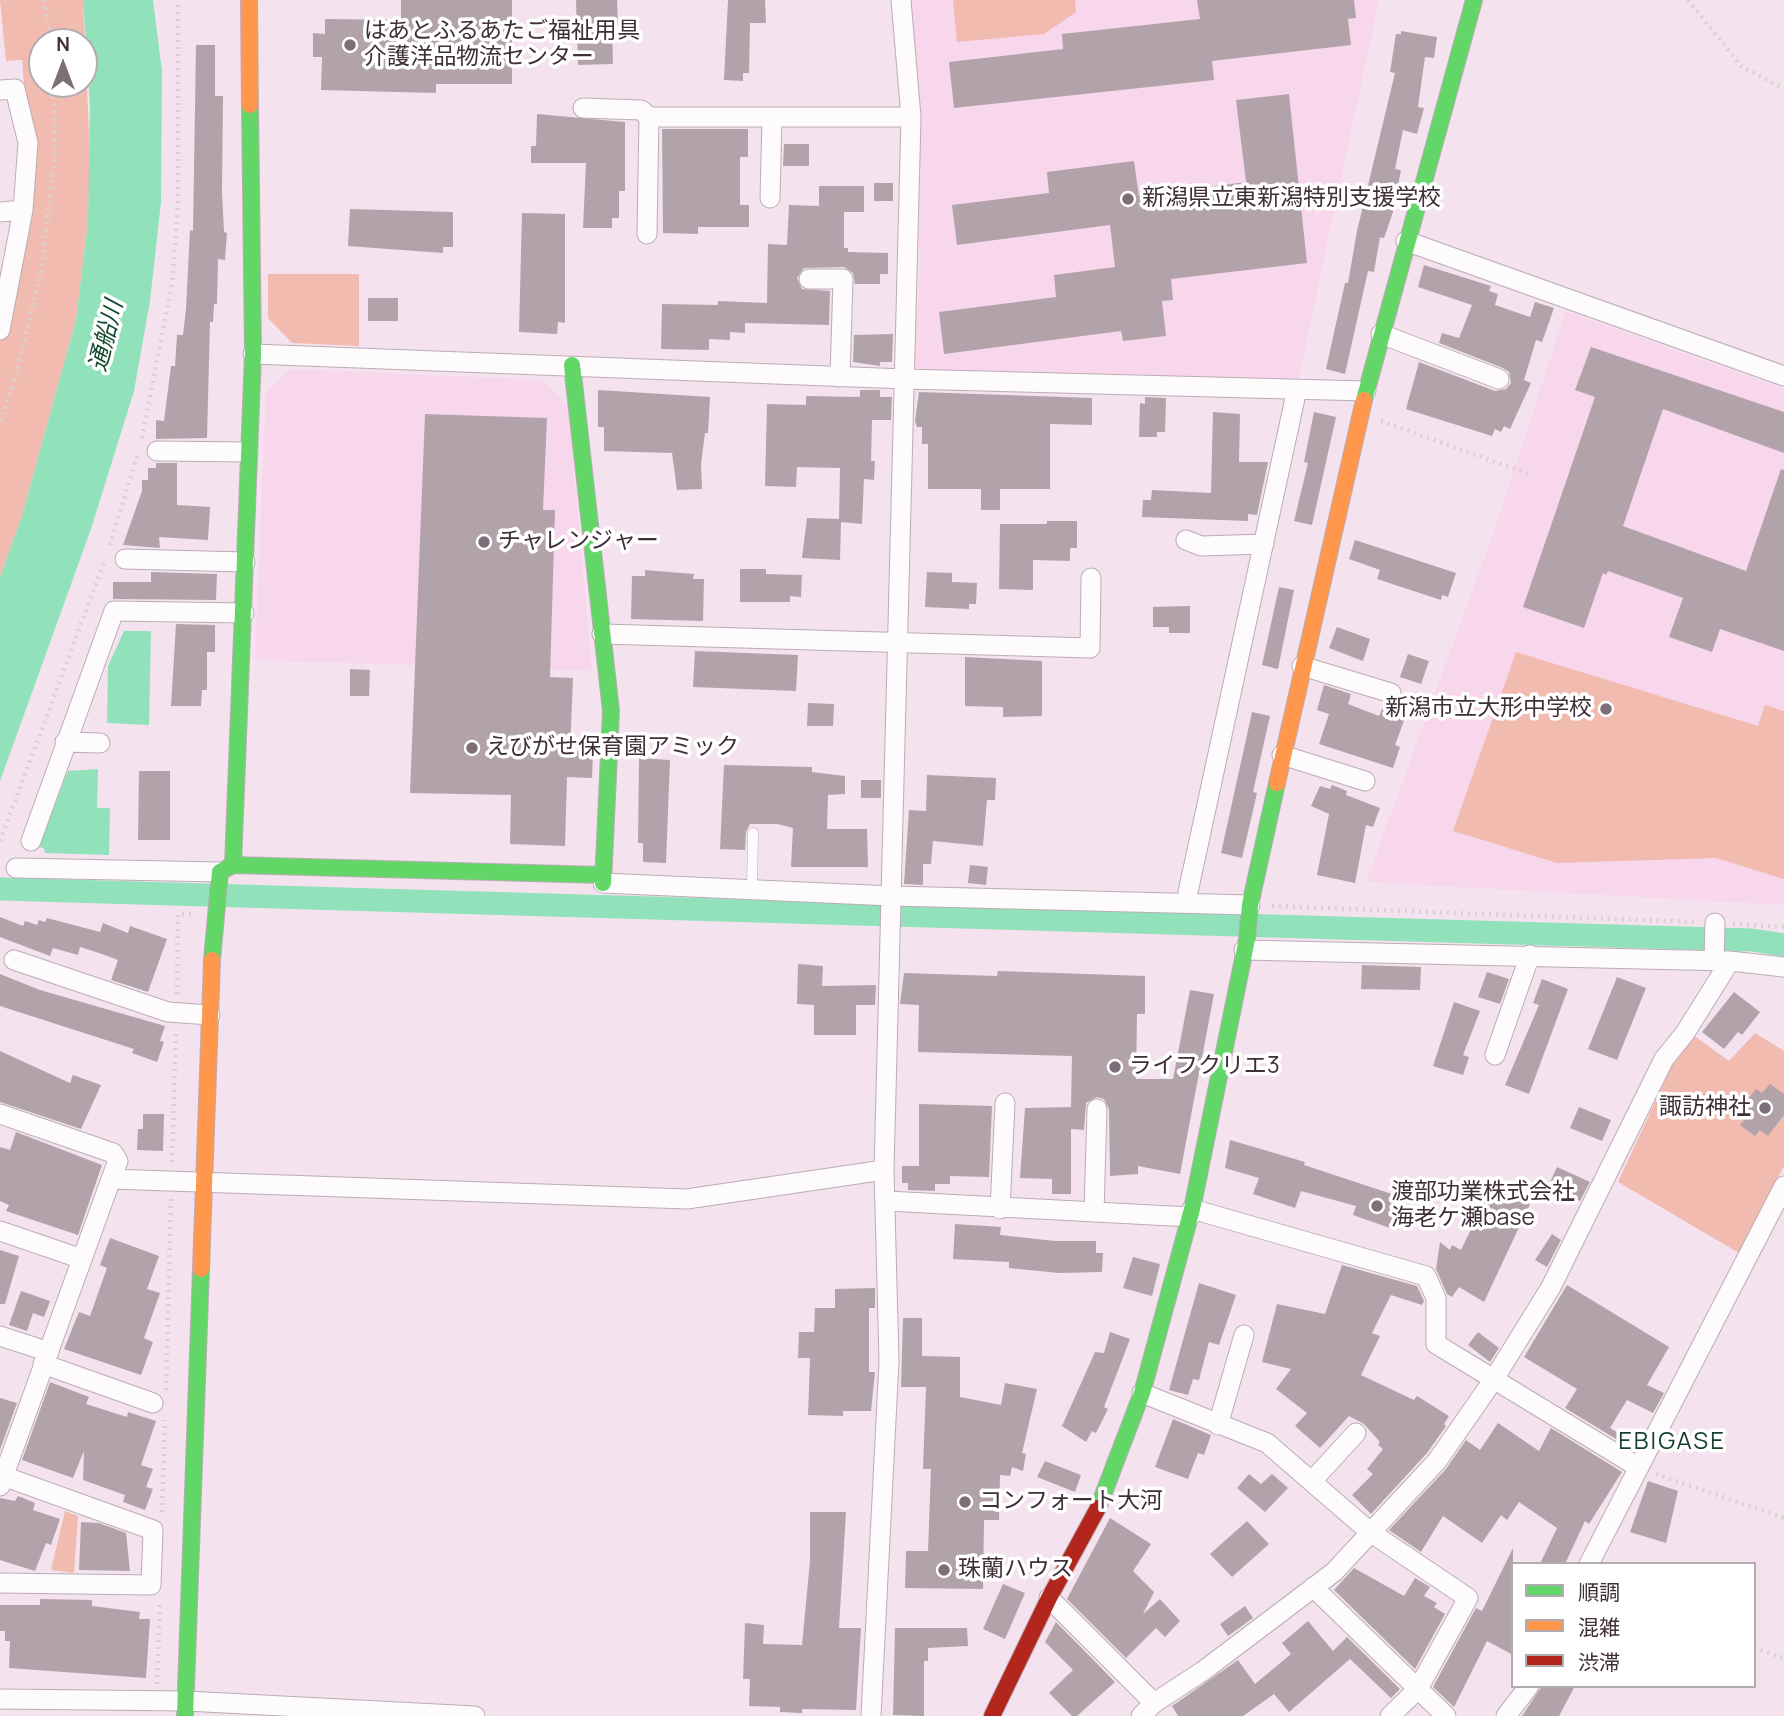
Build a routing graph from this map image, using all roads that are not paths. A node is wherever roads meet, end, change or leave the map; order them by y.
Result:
1 (249, 0) edge
2 (901, 0) edge
3 (1474, 0) edge
4 (0, 90) edge
5 (583, 108) dead end
6 (649, 117) junction
7 (911, 117) junction
8 (772, 118) junction
9 (771, 198) dead end
10 (23, 210) junction
11 (0, 212) edge
12 (647, 234) dead end
13 (1406, 241) junction
14 (809, 279) dead end
15 (0, 330) edge
16 (1381, 334) junction
17 (253, 354) junction
18 (572, 365) junction
19 (1784, 376) edge
20 (840, 377) junction
21 (905, 379) junction
22 (1499, 379) dead end
23 (1297, 389) junction
24 (1366, 391) junction
25 (157, 451) dead end
26 (248, 452) junction
27 (1186, 540) dead end
28 (1264, 544) junction
29 (125, 559) dead end
30 (245, 562) junction
31 (1091, 578) dead end
32 (244, 614) junction
33 (602, 634) junction
34 (900, 640) junction
35 (1302, 666) junction
36 (1391, 693) dead end
37 (65, 742) junction
38 (100, 743) dead end
39 (1283, 755) junction
40 (1365, 781) dead end
41 (753, 833) dead end
42 (31, 841) dead end
43 (16, 868) dead end
44 (224, 872) junction
45 (603, 879) junction
46 (752, 890) junction
47 (1188, 892) dead end
48 (892, 897) junction
49 (1250, 909) junction
50 (1715, 923) road end
51 (1245, 945) junction
52 (1530, 956) junction
53 (14, 960) dead end
54 (1722, 961) junction
55 (1784, 967) edge
56 (210, 1014) junction
57 (1495, 1055) dead end
58 (1004, 1103) dead end
59 (1097, 1109) dead end
60 (0, 1114) edge
61 (884, 1170) junction
62 (111, 1179) junction
63 (203, 1182) junction
64 (1784, 1186) edge
65 (887, 1201) junction
66 (1000, 1209) junction
67 (1094, 1212) junction
68 (1191, 1213) junction
69 (0, 1231) edge
70 (82, 1259) junction
71 (1244, 1335) dead end
72 (0, 1336) edge
73 (46, 1358) junction
74 (1494, 1379) junction
75 (1143, 1393) junction
76 (161, 1405) road end
77 (1218, 1425) junction
78 (1356, 1433) dead end
79 (1638, 1467) junction
80 (2, 1481) edge
81 (1312, 1481) junction
82 (1370, 1532) junction
83 (1590, 1562) edge
84 (0, 1583) edge
85 (1313, 1587) junction
86 (1049, 1598) junction
87 (1527, 1688) edge
88 (1418, 1689) junction
89 (0, 1699) edge
90 (115, 1708) edge
91 (186, 1709) edge
92 (1148, 1709) edge
93 (475, 1716) edge
94 (872, 1716) edge
95 (992, 1716) edge
96 (1390, 1716) edge
97 (1446, 1716) edge
98 (1506, 1716) edge

1 - 17 street
2 - 7 street
3 - 13 street
4 - 10 street
5 - 6 street
6 - 8 street
6 - 12 street
7 - 8 street
7 - 21 street
8 - 9 street
10 - 11 street
10 - 15 street
13 - 16 street
13 - 19 street
14 - 20 street
16 - 22 street
16 - 24 street
17 - 18 street
17 - 26 street
18 - 20 street
18 - 33 street
20 - 21 street
21 - 23 street
21 - 34 street
23 - 24 street
23 - 28 street
24 - 35 street
25 - 26 street
26 - 30 street
27 - 28 street
28 - 47 street
29 - 30 street
30 - 32 street
31 - 34 street
32 - 37 street
32 - 44 street
33 - 34 street
33 - 45 street
34 - 48 street
35 - 36 street
35 - 39 street
37 - 38 street
37 - 42 street
39 - 40 street
39 - 49 street
41 - 46 lane
43 - 44 street
44 - 45 street
44 - 56 street
45 - 46 street
46 - 48 street
48 - 49 street
48 - 61 street
49 - 51 street
50 - 54 street
51 - 52 street
51 - 68 street
52 - 54 street
52 - 57 street
53 - 56 street
54 - 55 street
54 - 74 street
56 - 63 street
58 - 66 street
59 - 67 street
60 - 62 street
61 - 63 street
61 - 65 street
62 - 63 street
62 - 70 street
63 - 91 street
64 - 79 street
65 - 66 street
65 - 94 street
66 - 67 street
67 - 68 street
68 - 74 street
68 - 75 street
69 - 70 street
70 - 73 street
71 - 77 street
72 - 73 street
73 - 76 street
73 - 80 street
74 - 79 street
74 - 82 street
75 - 77 street
75 - 86 street
77 - 81 street
78 - 81 street
79 - 83 street
80 - 84 street
81 - 82 street
82 - 85 street
82 - 88 street
85 - 88 street
85 - 92 street
86 - 92 street
86 - 95 street
87 - 98 street
88 - 96 street
88 - 97 street
89 - 90 street
90 - 91 street
91 - 93 street

